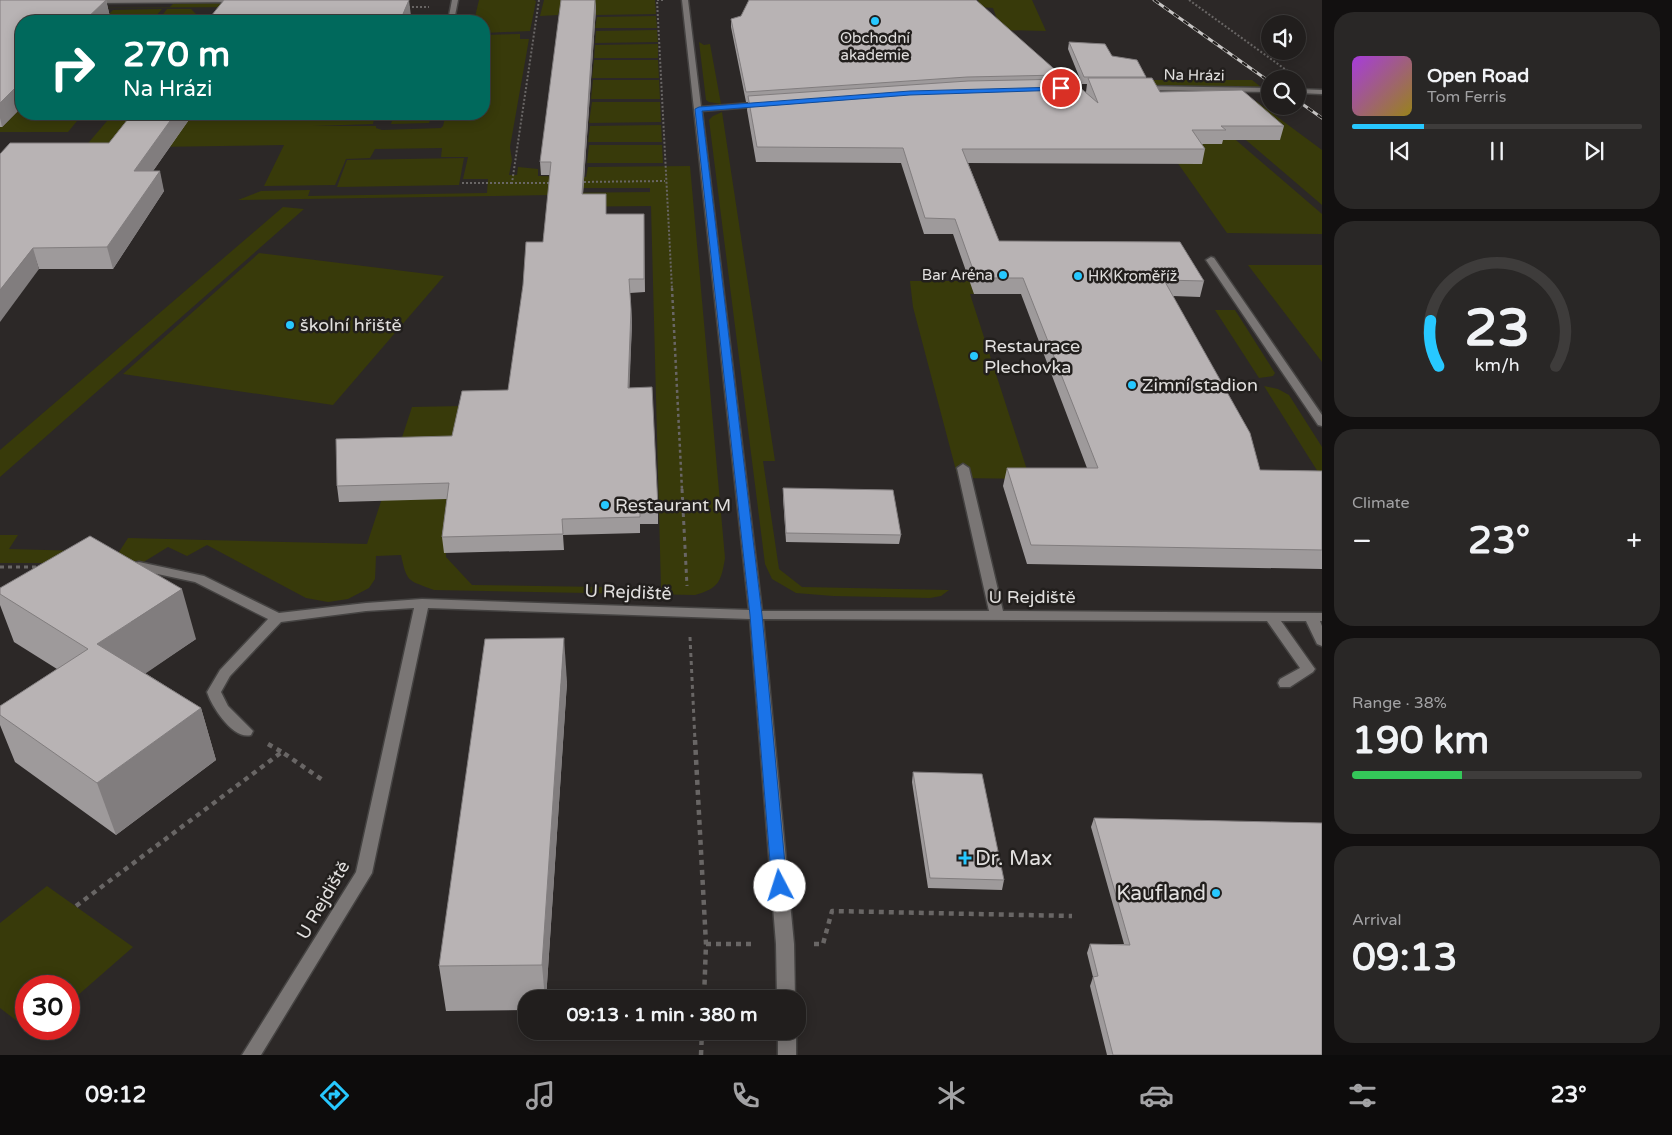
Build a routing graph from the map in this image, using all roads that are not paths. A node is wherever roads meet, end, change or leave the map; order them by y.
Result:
1 (235, 0) edge
2 (247, 0) edge
3 (455, 0) edge
4 (685, 0) edge
5 (78, 1) edge
6 (452, 15) edge
7 (1137, 88) edge
8 (1261, 90) edge
9 (776, 104) edge
10 (699, 109) junction
11 (1211, 260) dead end
12 (1322, 423) edge
13 (963, 468) dead end
14 (139, 566) edge
15 (422, 603) junction
16 (756, 615) junction
17 (997, 616) junction
18 (1317, 617) edge
19 (277, 618) junction
20 (1272, 618) junction
21 (1322, 641) edge
22 (1285, 683) dead end
23 (246, 731) dead end
24 (786, 990) edge
25 (787, 1040) edge
26 (251, 1055) edge
27 (787, 1055) edge

1 - 2 street
1 - 5 street
3 - 6 street
4 - 10 street
7 - 8 street, Na Hrázi
9 - 10 street
10 - 16 street
11 - 12 street
13 - 17 street
14 - 19 street
15 - 16 street, U Rejdiště
15 - 19 street
15 - 26 street, U Rejdiště
16 - 17 street, U Rejdiště
16 - 24 street
17 - 20 street, U Rejdiště
18 - 20 street, U Rejdiště
18 - 21 street
19 - 23 street
20 - 22 street
25 - 27 street

